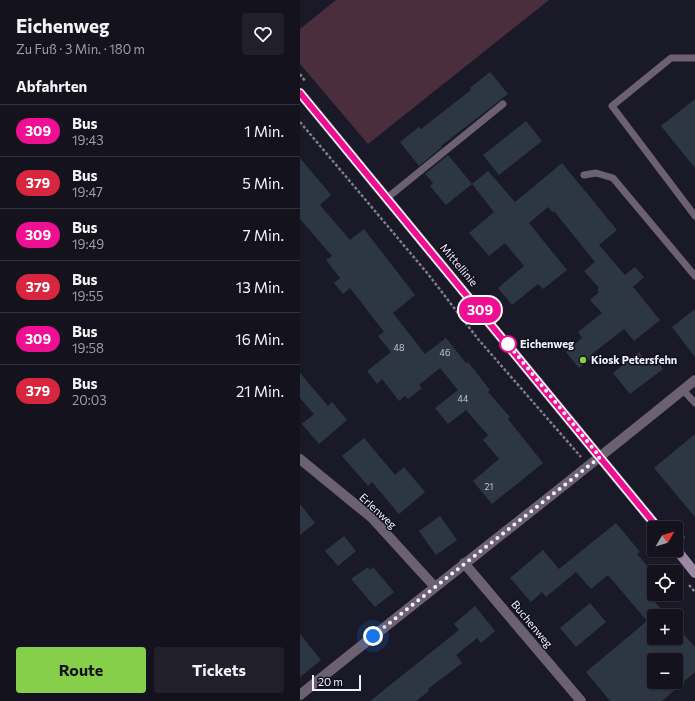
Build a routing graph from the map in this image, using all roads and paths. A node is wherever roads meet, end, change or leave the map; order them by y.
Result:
1 (695, 58) edge
2 (300, 93) edge
3 (503, 104) dead end
4 (300, 122) edge
5 (584, 176) dead end
6 (387, 198) junction
7 (695, 216) edge
8 (695, 276) edge
9 (695, 380) edge
10 (683, 390) junction
11 (695, 403) edge
12 (600, 457) junction
13 (300, 459) edge
14 (588, 466) junction
15 (652, 521) edge
16 (682, 557) edge
17 (464, 563) junction
18 (695, 573) edge
19 (434, 586) junction
20 (300, 695) edge
21 (581, 701) edge

1 - 7 lane
2 - 6 street, Mittellinie
3 - 6 lane
4 - 14 path
5 - 8 lane
6 - 12 street, Mittellinie
9 - 10 street
10 - 11 lane
10 - 12 street
12 - 14 street
12 - 15 street, Mittellinie
13 - 19 street, Erlenweg
14 - 17 street
16 - 18 street
17 - 19 street
17 - 21 street, Buchenweg
19 - 20 street

